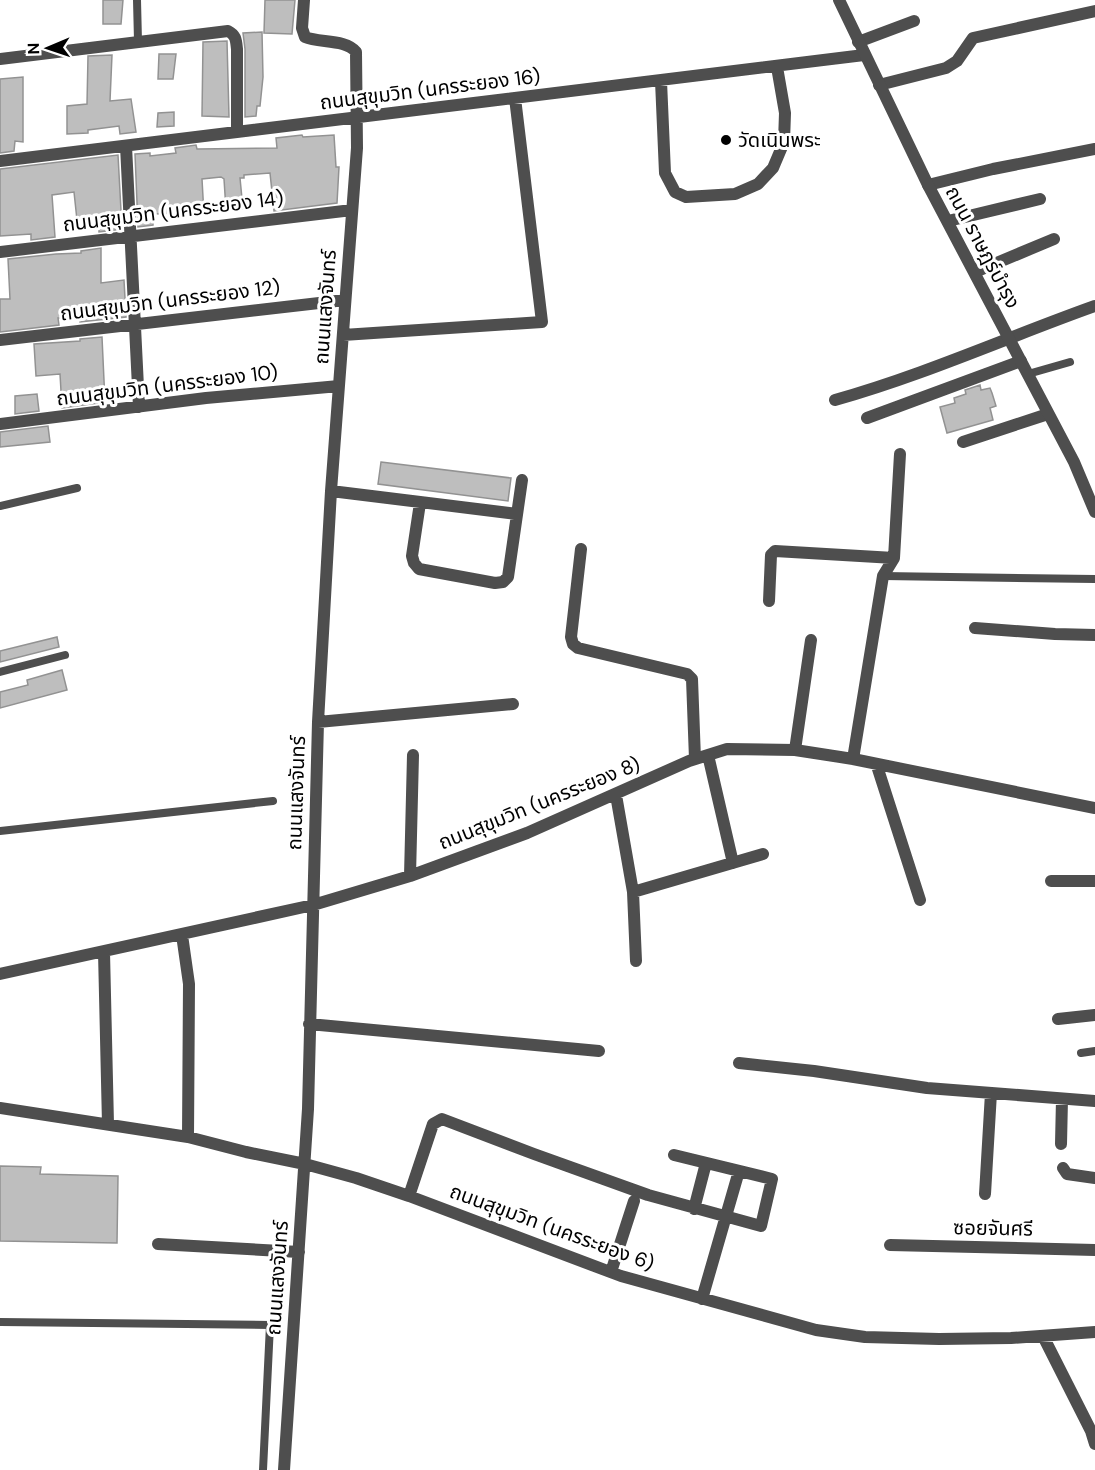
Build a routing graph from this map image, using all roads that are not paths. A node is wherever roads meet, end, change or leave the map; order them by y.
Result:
1 (137, 0) edge
2 (304, 0) edge
3 (839, 0) edge
4 (1095, 11) edge
5 (914, 21) dead end
6 (138, 41) junction
7 (858, 42) junction
8 (864, 56) junction
9 (0, 59) edge
10 (777, 67) junction
11 (661, 81) junction
12 (879, 85) junction
13 (515, 98) junction
14 (355, 118) junction
15 (237, 132) junction
16 (126, 146) junction
17 (1095, 148) edge
18 (0, 161) edge
19 (928, 185) junction
20 (1040, 199) dead end
21 (352, 210) junction
22 (948, 221) junction
23 (132, 236) junction
24 (1054, 239) dead end
25 (0, 252) edge
26 (975, 272) junction
27 (345, 300) junction
28 (1095, 306) edge
29 (135, 324) junction
30 (343, 335) junction
31 (1008, 337) junction
32 (0, 340) edge
33 (1021, 362) junction
34 (1070, 362) dead end
35 (1028, 374) junction
36 (339, 386) junction
37 (835, 400) dead end
38 (139, 407) junction
39 (1048, 414) junction
40 (867, 418) dead end
41 (0, 424) edge
42 (963, 442) dead end
43 (900, 454) dead end
44 (522, 480) dead end
45 (77, 488) dead end
46 (332, 491) junction
47 (1091, 492) edge
48 (420, 503) junction
49 (0, 506) edge
50 (1095, 512) edge
51 (517, 514) junction
52 (581, 549) dead end
53 (894, 558) junction
54 (883, 576) junction
55 (1095, 579) edge
56 (769, 601) dead end
57 (975, 628) dead end
58 (1095, 635) edge
59 (811, 640) dead end
60 (65, 655) dead end
61 (0, 672) edge
62 (513, 704) dead end
63 (318, 722) junction
64 (795, 750) junction
65 (413, 755) dead end
66 (708, 755) junction
67 (695, 759) junction
68 (853, 759) junction
69 (877, 766) junction
70 (616, 795) junction
71 (273, 801) dead end
72 (1095, 808) edge
73 (0, 831) edge
74 (763, 854) dead end
75 (733, 863) junction
76 (410, 876) junction
77 (1095, 880) edge
78 (1051, 881) dead end
79 (633, 892) junction
80 (920, 900) dead end
81 (312, 905) junction
82 (182, 935) junction
83 (104, 951) junction
84 (636, 961) dead end
85 (0, 974) edge
86 (1095, 1015) edge
87 (1058, 1019) dead end
88 (309, 1024) junction
89 (599, 1051) dead end
90 (1095, 1051) edge
91 (1081, 1053) dead end
92 (739, 1063) dead end
93 (991, 1094) junction
94 (1062, 1099) junction
95 (1095, 1101) edge
96 (0, 1108) edge
97 (108, 1124) junction
98 (188, 1137) junction
99 (1061, 1144) dead end
100 (674, 1155) dead end
101 (706, 1163) junction
102 (304, 1164) junction
103 (1063, 1168) dead end
104 (739, 1171) junction
105 (1095, 1178) edge
106 (985, 1194) dead end
107 (409, 1196) junction
108 (634, 1201) dead end
109 (694, 1209) junction
110 (727, 1217) junction
111 (158, 1244) dead end
112 (890, 1245) dead end
113 (1095, 1250) edge
114 (299, 1252) junction
115 (611, 1272) junction
116 (702, 1299) junction
117 (0, 1322) edge
118 (1095, 1332) edge
119 (1043, 1336) junction
120 (1094, 1435) edge
121 (263, 1470) edge
122 (284, 1470) edge

1 - 6 lane
2 - 14 street, ถนนแสงจันทร์
3 - 7 street, ถนน ราษฎร์บำรุง
4 - 12 street
5 - 7 street
6 - 9 street
6 - 15 street
7 - 8 street, ถนน ราษฎร์บำรุง
8 - 10 street, ถนนสุขุมวิท (นครระยอง 16)
8 - 12 street, ถนน ราษฎร์บำรุง
10 - 11 street, ถนนสุขุมวิท (นครระยอง 16)
10 - 11 street
11 - 13 street, ถนนสุขุมวิท (นครระยอง 16)
12 - 19 street, ถนน ราษฎร์บำรุง
13 - 14 street, ถนนสุขุมวิท (นครระยอง 16)
13 - 30 street
14 - 15 street, ถนนสุขุมวิท (นครระยอง 16)
14 - 21 street, ถนนแสงจันทร์
15 - 16 street, ถนนสุขุมวิท (นครระยอง 16)
16 - 18 street, ถนนสุขุมวิท (นครระยอง 16)
16 - 23 street
17 - 19 street
19 - 22 street, ถนน ราษฎร์บำรุง
20 - 22 street
21 - 23 street, ถนนสุขุมวิท (นครระยอง 14)
21 - 27 street, ถนนแสงจันทร์
22 - 26 street, ถนน ราษฎร์บำรุง
23 - 25 street, ถนนสุขุมวิท (นครระยอง 14)
23 - 29 street
24 - 26 street
26 - 31 street, ถนน ราษฎร์บำรุง
27 - 29 street, ถนนสุขุมวิท (นครระยอง 12)
27 - 30 street, ถนนแสงจันทร์
28 - 31 street
29 - 32 street, ถนนสุขุมวิท (นครระยอง 12)
29 - 38 street
30 - 36 street, ถนนแสงจันทร์
31 - 33 street, ถนน ราษฎร์บำรุง
31 - 37 street
33 - 35 street, ถนน ราษฎร์บำรุง
33 - 40 street
34 - 35 lane
35 - 39 street, ถนน ราษฎร์บำรุง
36 - 38 street, ถนนสุขุมวิท (นครระยอง 10)
36 - 46 street, ถนนแสงจันทร์
38 - 41 street, ถนนสุขุมวิท (นครระยอง 10)
39 - 42 street
39 - 47 street, ถนน ราษฎร์บำรุง
43 - 53 street
44 - 51 street
45 - 49 lane
46 - 48 street
46 - 63 street, ถนนแสงจันทร์
47 - 50 street, ถนน ราษฎร์บำรุง
48 - 51 street
48 - 51 street
52 - 67 street
53 - 54 street
53 - 56 street
54 - 55 lane
54 - 68 street
57 - 58 street
59 - 64 street
60 - 61 lane
62 - 63 street
63 - 81 street, ถนนแสงจันทร์
64 - 66 street, ถนนสุขุมวิท (นครระยอง 8)
64 - 68 street, ถนนสุขุมวิท (นครระยอง 8)
65 - 76 street
66 - 67 street, ถนนสุขุมวิท (นครระยอง 8)
66 - 75 street
67 - 70 street, ถนนสุขุมวิท (นครระยอง 8)
68 - 69 street, ถนนสุขุมวิท (นครระยอง 8)
69 - 72 street, ถนนสุขุมวิท (นครระยอง 8)
69 - 80 street
70 - 76 street, ถนนสุขุมวิท (นครระยอง 8)
70 - 79 street
71 - 73 lane
74 - 75 street
75 - 79 street
76 - 81 street, ถนนสุขุมวิท (นครระยอง 8)
77 - 78 street
79 - 84 street
81 - 82 street, ถนนสุขุมวิท (นครระยอง 8)
81 - 88 street, ถนนแสงจันทร์
82 - 83 street, ถนนสุขุมวิท (นครระยอง 8)
82 - 98 street
83 - 85 street, ถนนสุขุมวิท (นครระยอง 8)
83 - 97 street
86 - 87 street
88 - 89 street
88 - 102 street, ถนนแสงจันทร์
90 - 91 lane
92 - 93 street
93 - 94 street
93 - 106 street
94 - 95 street
94 - 99 street
96 - 97 street, ถนนสุขุมวิท (นครระยอง 6)
97 - 98 street, ถนนสุขุมวิท (นครระยอง 6)
98 - 102 street, ถนนสุขุมวิท (นครระยอง 6)
100 - 101 street
101 - 104 street
101 - 109 street
102 - 107 street, ถนนสุขุมวิท (นครระยอง 6)
102 - 114 street, ถนนแสงจันทร์
103 - 105 street
104 - 110 street
104 - 110 street
107 - 109 street
107 - 115 street, ถนนสุขุมวิท (นครระยอง 6)
108 - 115 street
109 - 110 street
110 - 116 street
111 - 114 street
112 - 113 street, ซอยจันศรี
114 - 122 street, ถนนแสงจันทร์
115 - 116 street, ถนนสุขุมวิท (นครระยอง 6)
116 - 119 street, ถนนสุขุมวิท (นครระยอง 6)
117 - 121 lane
118 - 119 street, ถนนสุขุมวิท (นครระยอง 6)
119 - 120 street

